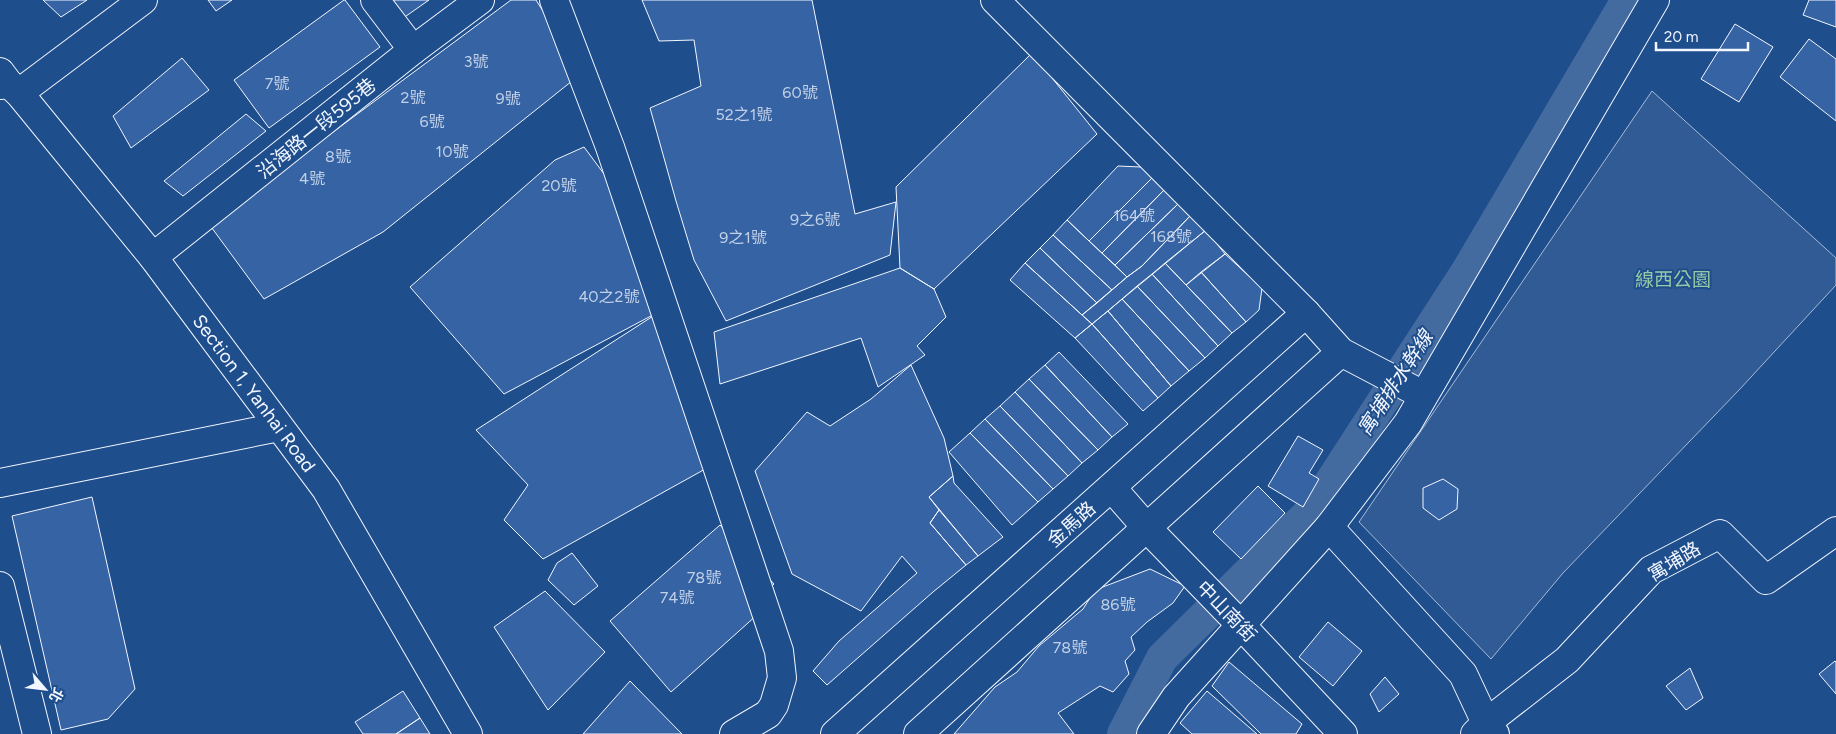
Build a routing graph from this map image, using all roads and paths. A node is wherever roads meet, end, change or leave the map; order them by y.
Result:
1 (143, 0) edge
2 (375, 0) edge
3 (480, 0) edge
4 (554, 0) edge
5 (995, 0) edge
6 (1655, 0) edge
7 (413, 50) junction
8 (7, 84) edge
9 (153, 257) junction
10 (1306, 312) junction
11 (1342, 352) junction
12 (1423, 395) junction
13 (279, 428) junction
14 (0, 483) edge
15 (1112, 488) junction
16 (1146, 527) junction
17 (1329, 527) junction
18 (1836, 531) edge
19 (0, 586) edge
20 (1241, 624) junction
21 (1485, 730) edge
22 (465, 733) edge
23 (37, 734) edge
24 (734, 734) edge
25 (835, 734) edge
26 (918, 734) edge
27 (1152, 734) edge
28 (1343, 734) edge

1 - 8 street
2 - 7 street
3 - 7 street, 沿海路一段595巷
4 - 24 street
5 - 10 street
6 - 12 street
7 - 9 street, 沿海路一段595巷
8 - 9 street, Section 1, Yanhai Road
9 - 13 street, Section 1, Yanhai Road
10 - 11 street
10 - 15 street, 金馬路
11 - 12 street
11 - 16 street
12 - 17 street
13 - 14 street
13 - 22 street, Section 1, Yanhai Road
15 - 16 street, 中山南街
15 - 25 street, 金馬路
16 - 20 street, 中山南街
16 - 26 street
17 - 20 street
17 - 21 street
18 - 21 street, 寓埔路
19 - 23 street
20 - 27 street
20 - 28 street, 中山南街

